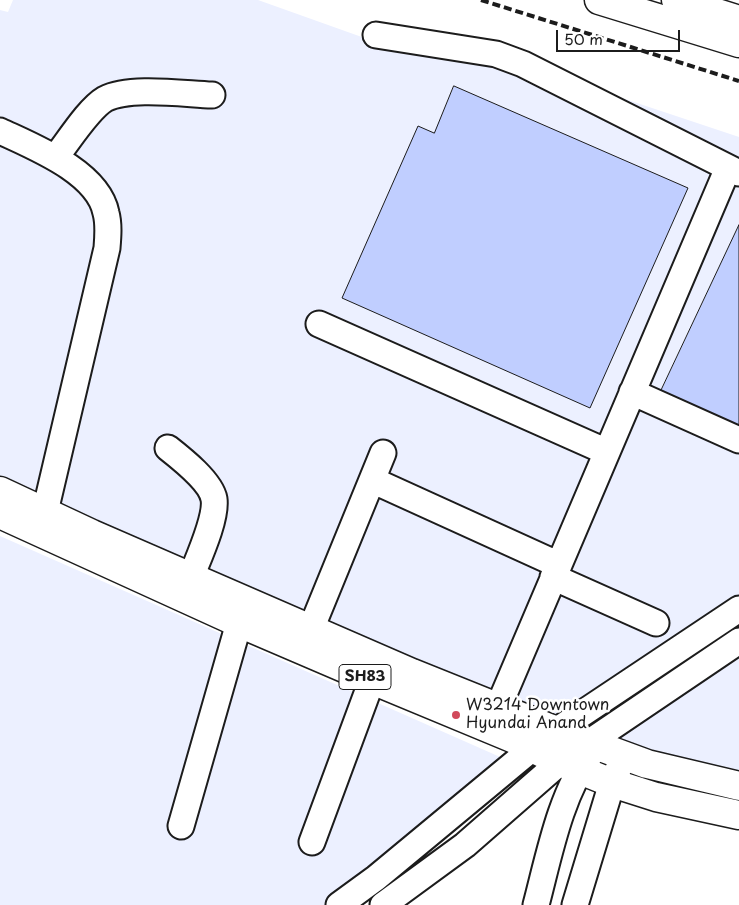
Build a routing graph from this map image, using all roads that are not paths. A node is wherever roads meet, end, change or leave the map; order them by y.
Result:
1 (599, 0) edge
2 (687, 2) edge
3 (732, 12) edge
4 (376, 35) dead end
5 (739, 43) edge
6 (212, 95) dead end
7 (0, 130) edge
8 (55, 158) junction
9 (734, 170) edge
10 (319, 324) dead end
11 (632, 392) junction
12 (739, 440) edge
13 (168, 448) dead end
14 (607, 452) junction
15 (383, 453) dead end
16 (372, 480) junction
17 (0, 491) edge
18 (45, 512) junction
19 (0, 514) edge
20 (556, 571) junction
21 (192, 577) junction
22 (739, 609) edge
23 (239, 623) junction
24 (656, 623) dead end
25 (311, 629) junction
26 (739, 641) edge
27 (372, 680) junction
28 (498, 708) junction
29 (556, 731) junction
30 (593, 745) junction
31 (534, 747) junction
32 (624, 756) junction
33 (570, 765) junction
34 (612, 783) junction
35 (739, 786) edge
36 (739, 816) edge
37 (181, 826) dead end
38 (312, 842) dead end
39 (339, 905) edge
40 (383, 905) edge
41 (536, 905) edge
42 (576, 905) edge

1 - 5 main road
2 - 3 main road
4 - 9 street
6 - 8 street
7 - 8 street
8 - 18 street
9 - 11 street
10 - 14 street
11 - 12 street
11 - 14 street
13 - 21 street
14 - 20 street
15 - 16 street
16 - 20 street
16 - 25 street
17 - 18 main road, SH83
18 - 21 main road, SH83
19 - 23 main road, SH83
20 - 24 street
20 - 28 street
21 - 25 main road, SH83
22 - 29 street
23 - 27 main road, SH83
23 - 37 street
25 - 28 main road, SH83
26 - 30 street
27 - 31 main road, SH83
27 - 38 street
28 - 29 main road, SH83
29 - 30 main road, SH83
29 - 31 street
30 - 32 main road, SH83
30 - 33 street
31 - 33 main road, SH83
31 - 39 street
32 - 34 street
32 - 35 main road, SH83
33 - 34 main road, SH83
33 - 40 street
33 - 41 street
34 - 36 main road, SH83
34 - 42 street

